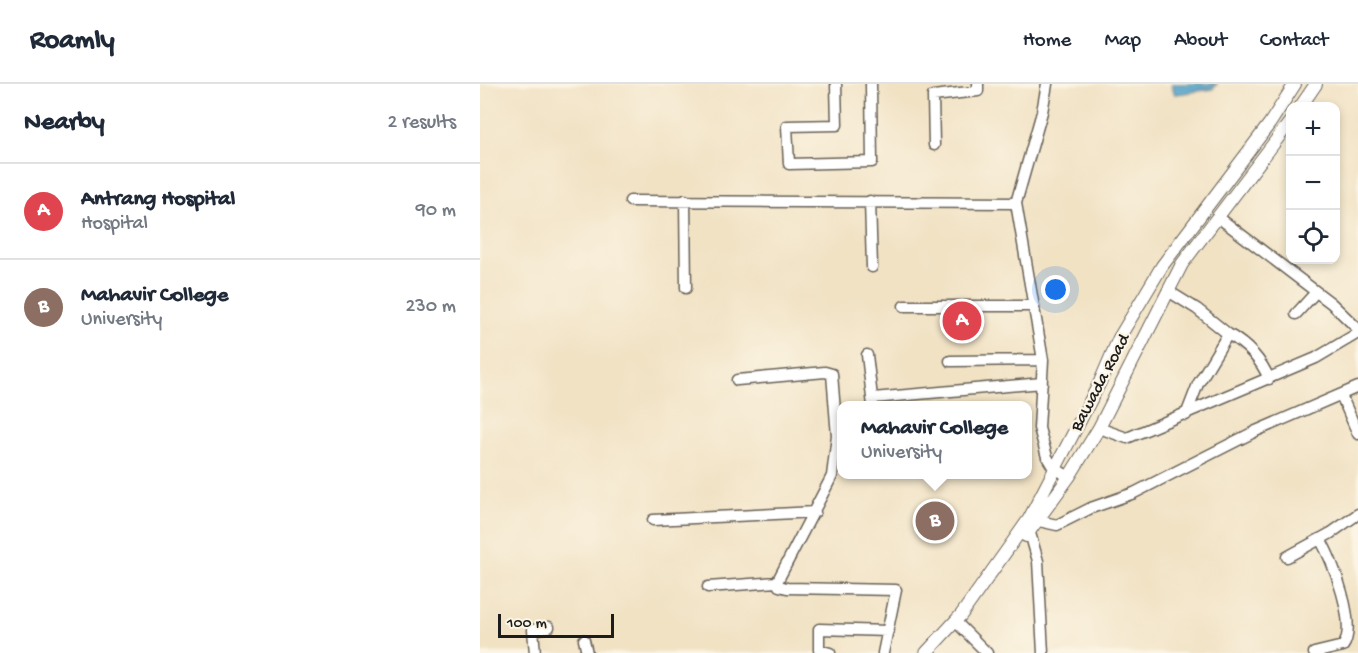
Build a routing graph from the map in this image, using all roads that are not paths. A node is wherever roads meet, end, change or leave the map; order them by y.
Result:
1 (836, 84) edge
2 (871, 84) edge
3 (978, 84) edge
4 (1047, 84) edge
5 (1295, 84) edge
6 (1316, 84) edge
7 (1304, 102) edge
8 (1286, 127) edge
9 (934, 145) dead end
10 (685, 200) junction
11 (630, 201) dead end
12 (870, 201) junction
13 (1016, 203) junction
14 (1218, 217) junction
15 (872, 267) dead end
16 (686, 288) dead end
17 (1168, 291) junction
18 (1317, 292) junction
19 (904, 306) dead end
20 (1034, 306) junction
21 (1296, 314) dead end
22 (1358, 331) edge
23 (1228, 334) junction
24 (867, 355) dead end
25 (1043, 360) junction
26 (950, 361) dead end
27 (1269, 379) junction
28 (737, 380) dead end
29 (1042, 383) junction
30 (1358, 387) edge
31 (1341, 394) junction
32 (873, 401) edge
33 (882, 401) edge
34 (1186, 415) junction
35 (1099, 428) junction
36 (1358, 434) edge
37 (1056, 467) junction
38 (1069, 477) junction
39 (815, 512) junction
40 (1358, 514) edge
41 (653, 520) dead end
42 (1030, 524) junction
43 (1320, 539) junction
44 (1287, 557) dead end
45 (777, 582) junction
46 (708, 587) dead end
47 (960, 626) junction
48 (549, 627) dead end
49 (885, 631) junction
50 (584, 640) dead end
51 (932, 652) edge
52 (535, 653) edge
53 (587, 653) edge
54 (830, 653) edge
55 (882, 653) edge
56 (987, 653) edge
57 (1043, 653) edge
58 (1314, 653) edge

1 - 2 street
3 - 9 street
4 - 13 street
5 - 37 main road
6 - 7 main road
8 - 14 main road, Bawada Road
10 - 11 street
10 - 12 street
10 - 16 street
12 - 13 street
12 - 15 street
13 - 20 street
14 - 17 main road, Bawada Road
14 - 18 street
17 - 23 street
17 - 35 main road, Bawada Road
18 - 21 street
18 - 22 street
19 - 20 street
20 - 25 street
22 - 27 street
23 - 27 street
23 - 34 street
24 - 32 street
25 - 26 street
25 - 29 street
27 - 34 street
28 - 39 street
29 - 33 street
29 - 37 street
30 - 31 street
31 - 36 street
31 - 42 street
34 - 35 street
35 - 38 main road, Bawada Road
37 - 38 street
37 - 42 main road
38 - 42 main road, Bawada Road
39 - 41 street
39 - 45 street
40 - 43 street
42 - 47 main road, Bawada Road
42 - 51 main road
42 - 57 street
43 - 44 street
43 - 58 street
45 - 46 street
45 - 49 street
47 - 51 main road, Bawada Road
47 - 56 street
48 - 52 street
49 - 54 street
49 - 55 street
50 - 53 street

